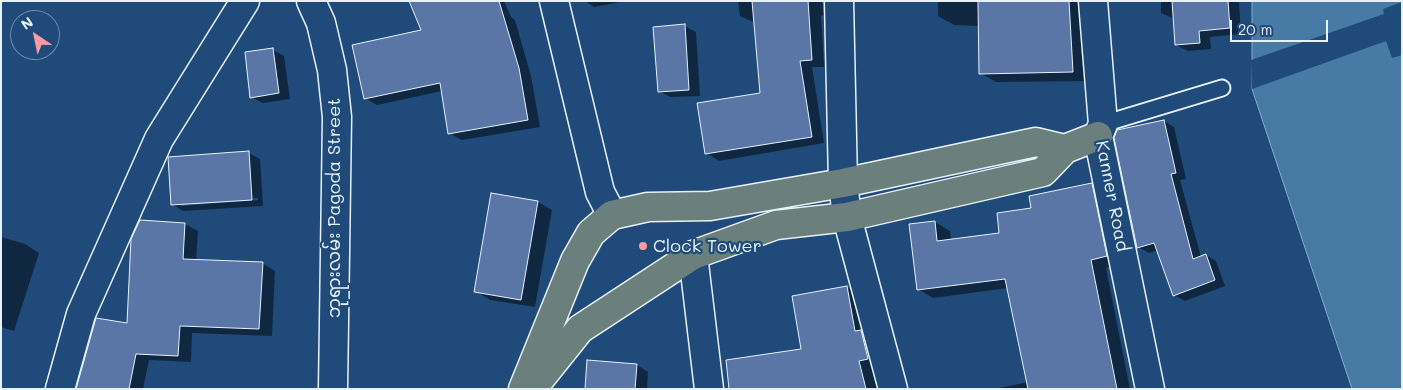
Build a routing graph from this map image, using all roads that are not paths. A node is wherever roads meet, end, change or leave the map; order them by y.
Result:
1 (245, 1) edge
2 (311, 1) edge
3 (554, 1) edge
4 (839, 1) edge
5 (1093, 1) edge
6 (1222, 88) dead end
7 (1100, 130) junction
8 (1065, 149) junction
9 (843, 183) junction
10 (612, 215) junction
11 (847, 217) junction
12 (693, 255) junction
13 (60, 389) edge
14 (333, 389) edge
15 (523, 389) edge
16 (532, 389) edge
17 (709, 389) edge
18 (893, 389) edge
19 (1150, 389) edge

1 - 13 street
2 - 14 street, ဘုရားလမ်း Pagoda Street
3 - 10 street
4 - 9 street
5 - 7 street, Kanner Road
6 - 7 lane
7 - 8 highway
7 - 19 street, Kanner Road
8 - 9 highway
8 - 11 highway
9 - 10 highway
9 - 11 street
10 - 15 highway
11 - 12 highway
11 - 18 street
12 - 16 highway
12 - 17 street

